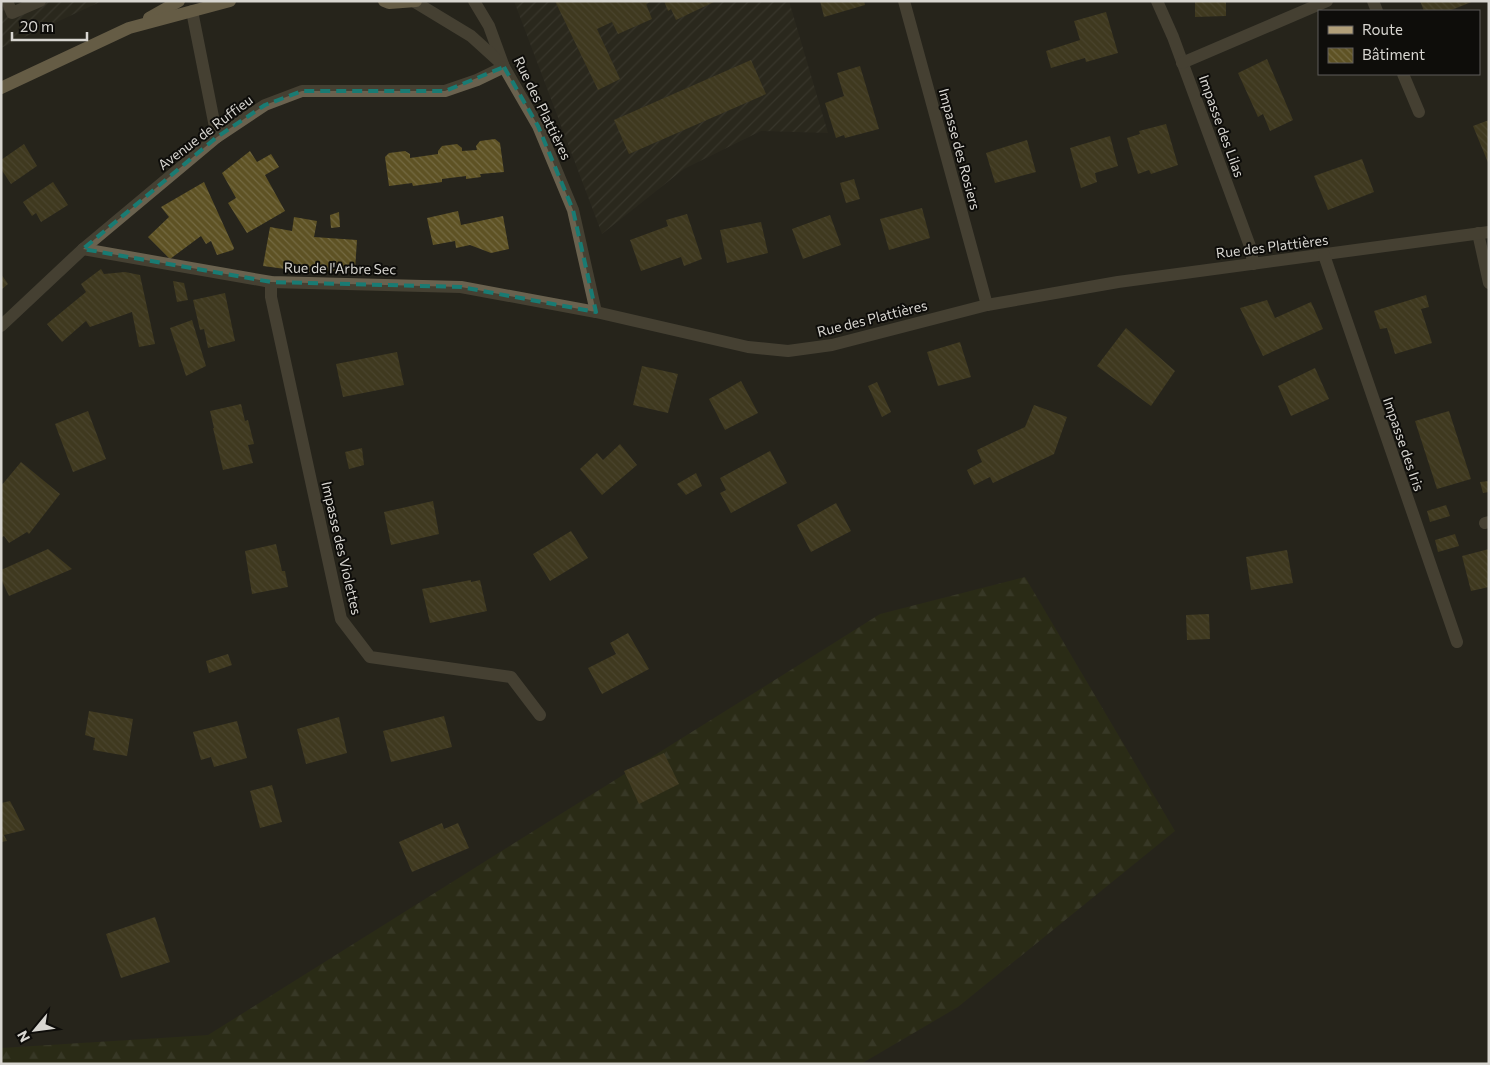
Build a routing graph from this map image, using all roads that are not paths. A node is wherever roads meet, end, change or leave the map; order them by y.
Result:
1 (7, 1) edge
2 (40, 1) edge
3 (180, 1) edge
4 (230, 1) edge
5 (384, 1) edge
6 (474, 1) edge
7 (904, 1) edge
8 (1158, 1) edge
9 (1327, 1) edge
10 (416, 2) edge
11 (192, 11) junction
12 (129, 28) junction
13 (1182, 63) junction
14 (504, 67) junction
15 (1403, 75) edge
16 (1, 88) edge
17 (1419, 112) dead end
18 (217, 137) junction
19 (1483, 232) edge
20 (83, 248) junction
21 (1324, 255) junction
22 (1252, 264) junction
23 (271, 282) junction
24 (1489, 284) edge
25 (987, 305) junction
26 (596, 312) junction
27 (1, 326) edge
28 (1457, 642) dead end
29 (540, 715) dead end

1 - 2 street
3 - 12 main road
4 - 11 main road
5 - 10 main road
6 - 14 street, Rue des Plattières
7 - 25 street, Impasse des Rosiers
8 - 13 street, Impasse des Lilas
9 - 13 street
10 - 14 street
11 - 12 main road
11 - 18 street
12 - 16 main road
13 - 22 street, Impasse des Lilas
14 - 18 street, Avenue de Ruffieu
14 - 26 street, Rue des Plattières
15 - 17 street
18 - 20 street, Avenue de Ruffieu
19 - 21 street, Rue des Plattières
19 - 24 street
20 - 23 street, Rue de l'Arbre Sec
20 - 27 street, Avenue de Ruffieu
21 - 22 street, Rue des Plattières
21 - 28 street, Impasse des Iris
22 - 25 street, Rue des Plattières
23 - 26 street, Rue de l'Arbre Sec
23 - 29 street, Impasse des Violettes
25 - 26 street, Rue des Plattières

